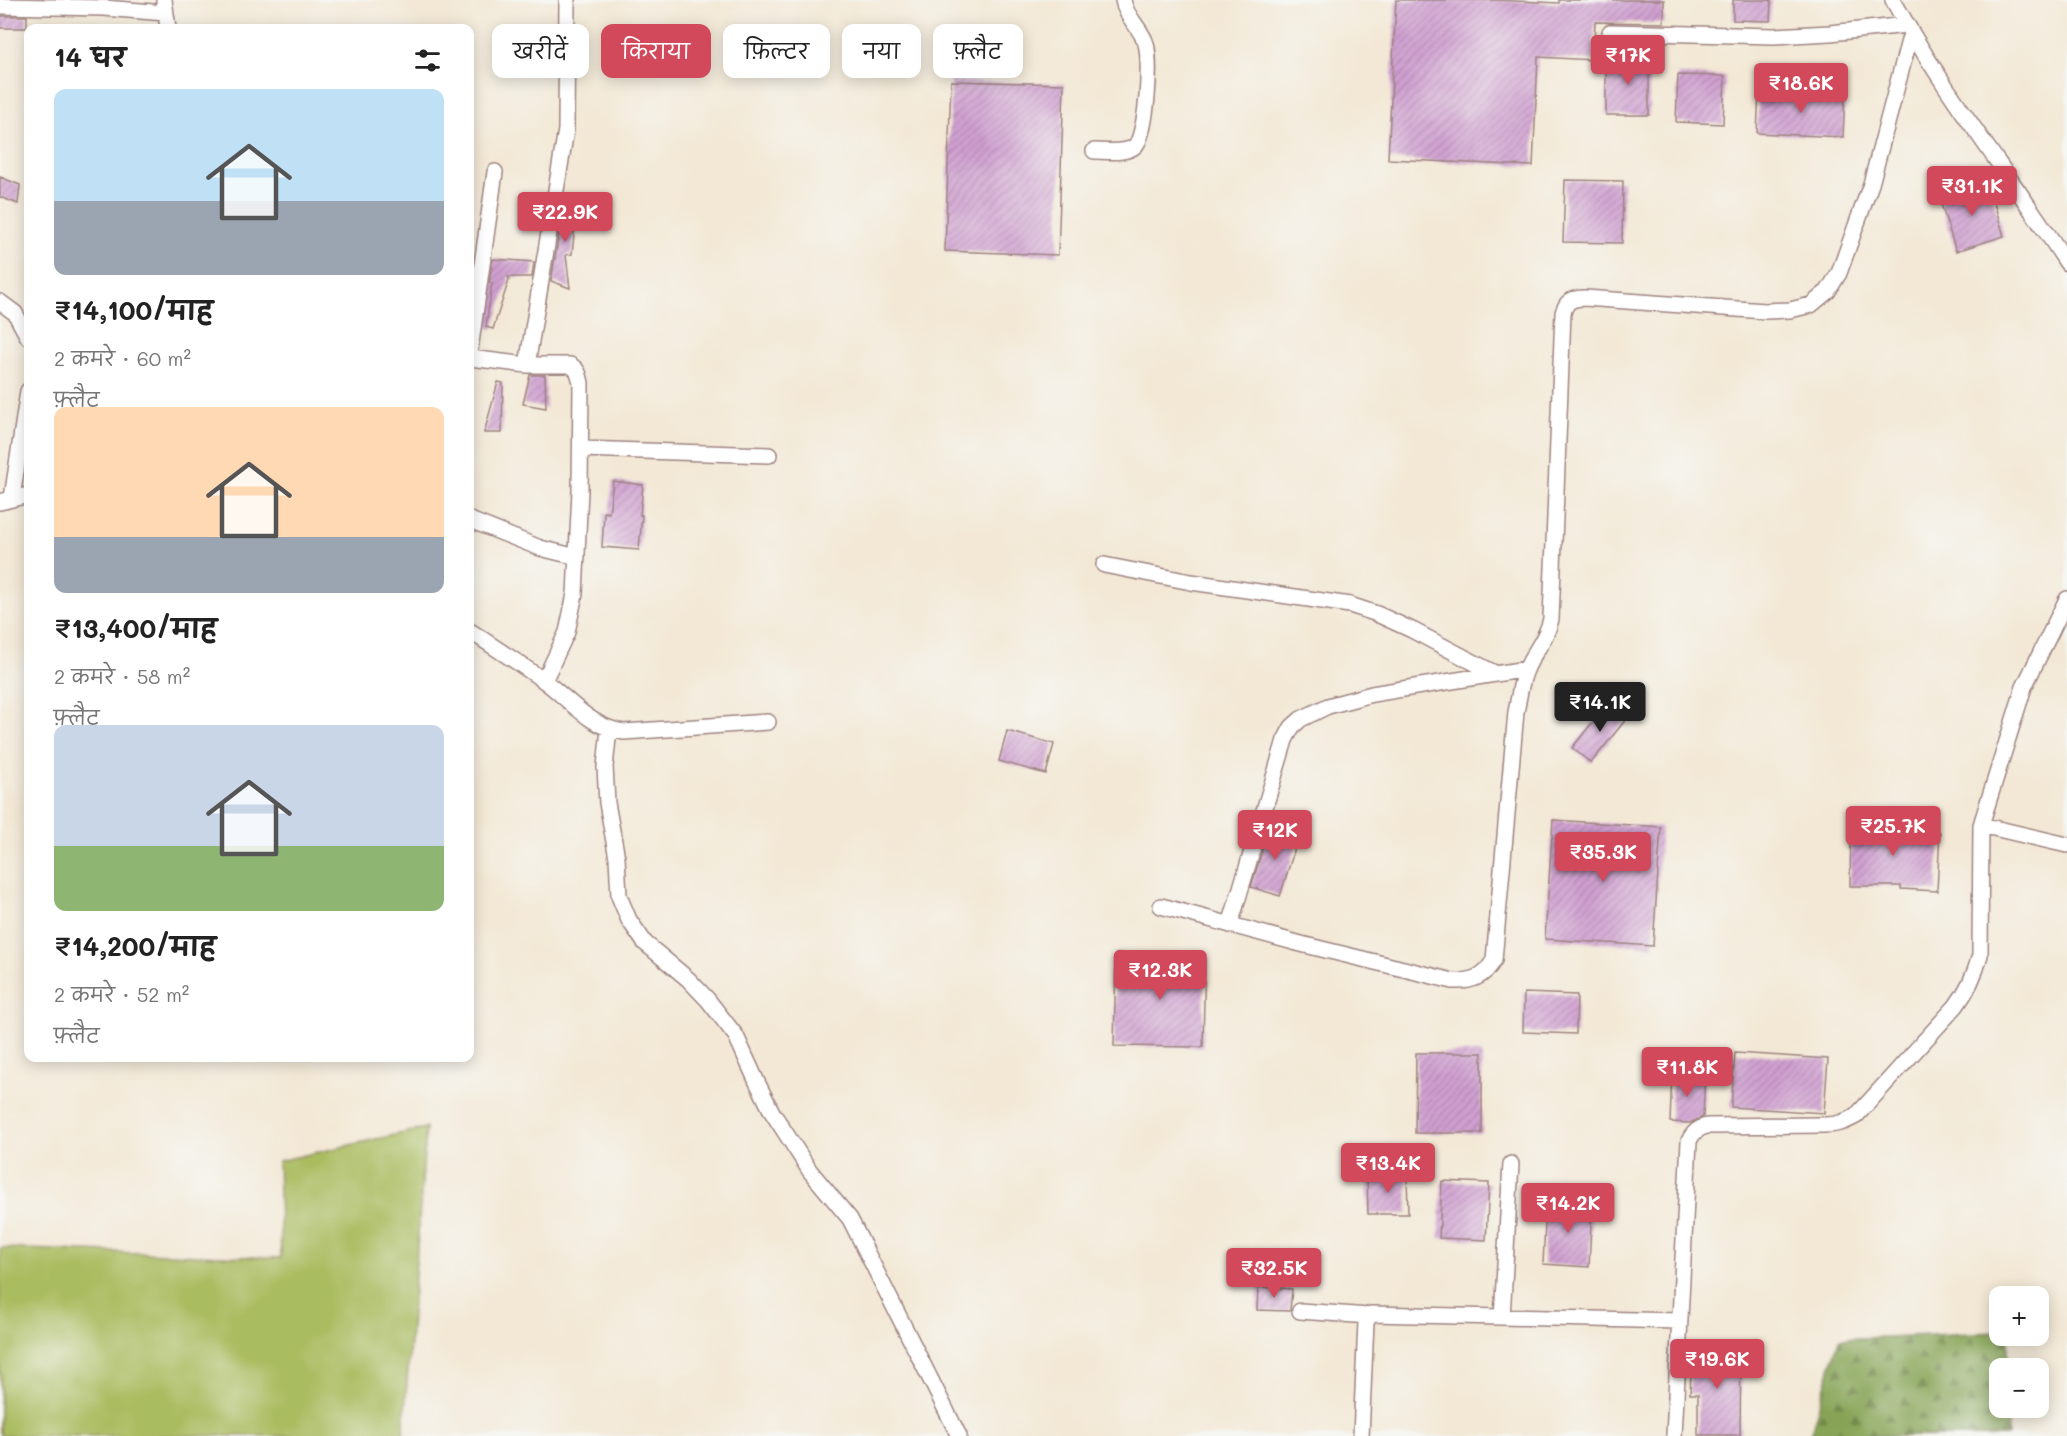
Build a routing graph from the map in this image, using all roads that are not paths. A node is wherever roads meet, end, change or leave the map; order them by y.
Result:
1 (567, 0) edge
2 (1123, 0) edge
3 (1893, 0) edge
4 (0, 6) edge
5 (166, 14) edge
6 (1909, 29) junction
7 (1610, 32) dead end
8 (1094, 151) dead end
9 (495, 172) dead end
10 (2067, 263) edge
11 (0, 302) edge
12 (474, 322) edge
13 (24, 330) edge
14 (474, 358) edge
15 (527, 365) junction
16 (24, 411) edge
17 (581, 449) junction
18 (769, 455) dead end
19 (24, 496) edge
20 (6, 500) edge
21 (474, 522) edge
22 (578, 556) junction
23 (1104, 565) dead end
24 (2067, 599) edge
25 (474, 634) edge
26 (1526, 669) junction
27 (1496, 674) junction
28 (544, 681) junction
29 (768, 722) dead end
30 (609, 729) junction
31 (1981, 825) junction
32 (2067, 845) edge
33 (1161, 906) dead end
34 (1230, 925) junction
35 (1511, 1164) dead end
36 (1300, 1311) dead end
37 (1369, 1316) junction
38 (1502, 1317) junction
39 (1679, 1321) junction
40 (959, 1436) edge
41 (1361, 1436) edge
42 (1674, 1436) edge

1 - 15 street
2 - 8 street
3 - 6 street
4 - 5 street
6 - 7 street
6 - 10 street
6 - 26 street
9 - 12 street
11 - 13 street
14 - 15 street
15 - 17 street
16 - 20 street
17 - 18 street
17 - 22 street
19 - 20 street
21 - 22 street
22 - 28 street
23 - 27 street
24 - 31 street
25 - 28 street
26 - 27 street
26 - 34 street
27 - 34 street
28 - 30 street
29 - 30 street
30 - 40 street
31 - 32 street
31 - 39 street
33 - 34 street
35 - 38 street
36 - 37 street
37 - 38 street
37 - 41 street
38 - 39 street
39 - 42 street

